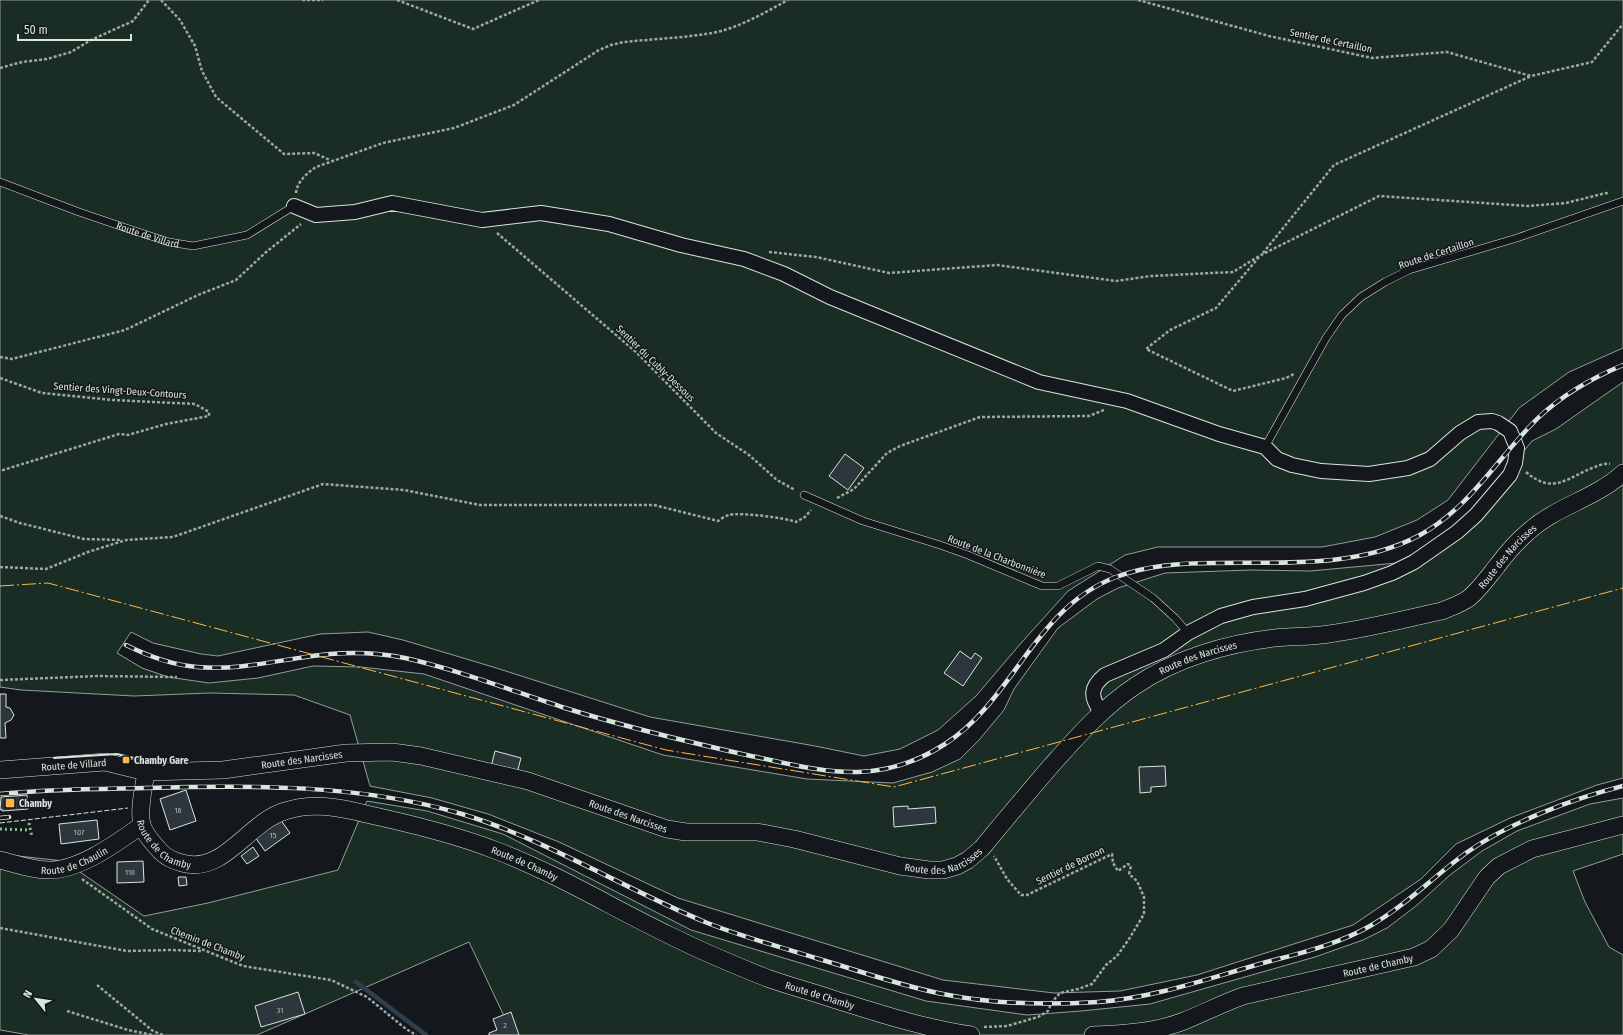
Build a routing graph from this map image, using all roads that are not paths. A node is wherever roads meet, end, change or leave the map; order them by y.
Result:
1 (0, 182) edge
2 (1623, 201) edge
3 (294, 206) joint
4 (1265, 447) junction
5 (1618, 469) edge
6 (804, 495) road end
7 (1188, 634) junction
8 (1101, 712) junction
9 (0, 770) edge
10 (146, 772) junction
11 (142, 825) junction
12 (1623, 826) edge
13 (0, 860) edge
14 (977, 1031) edge
15 (1093, 1035) edge

1 - 3 lane, Route de Villard
2 - 4 lane, Route de Certaillon
3 - 4 street
4 - 7 street
5 - 8 street, Route des Narcisses
6 - 7 lane, Route de la Charbonnière
7 - 8 street
8 - 10 street, Route des Narcisses
9 - 10 street, Route de Villard
10 - 11 street, Route de Chamby
11 - 13 street, Route de Chaulin
11 - 14 street, Route de Chamby
12 - 15 street, Route de Chamby

